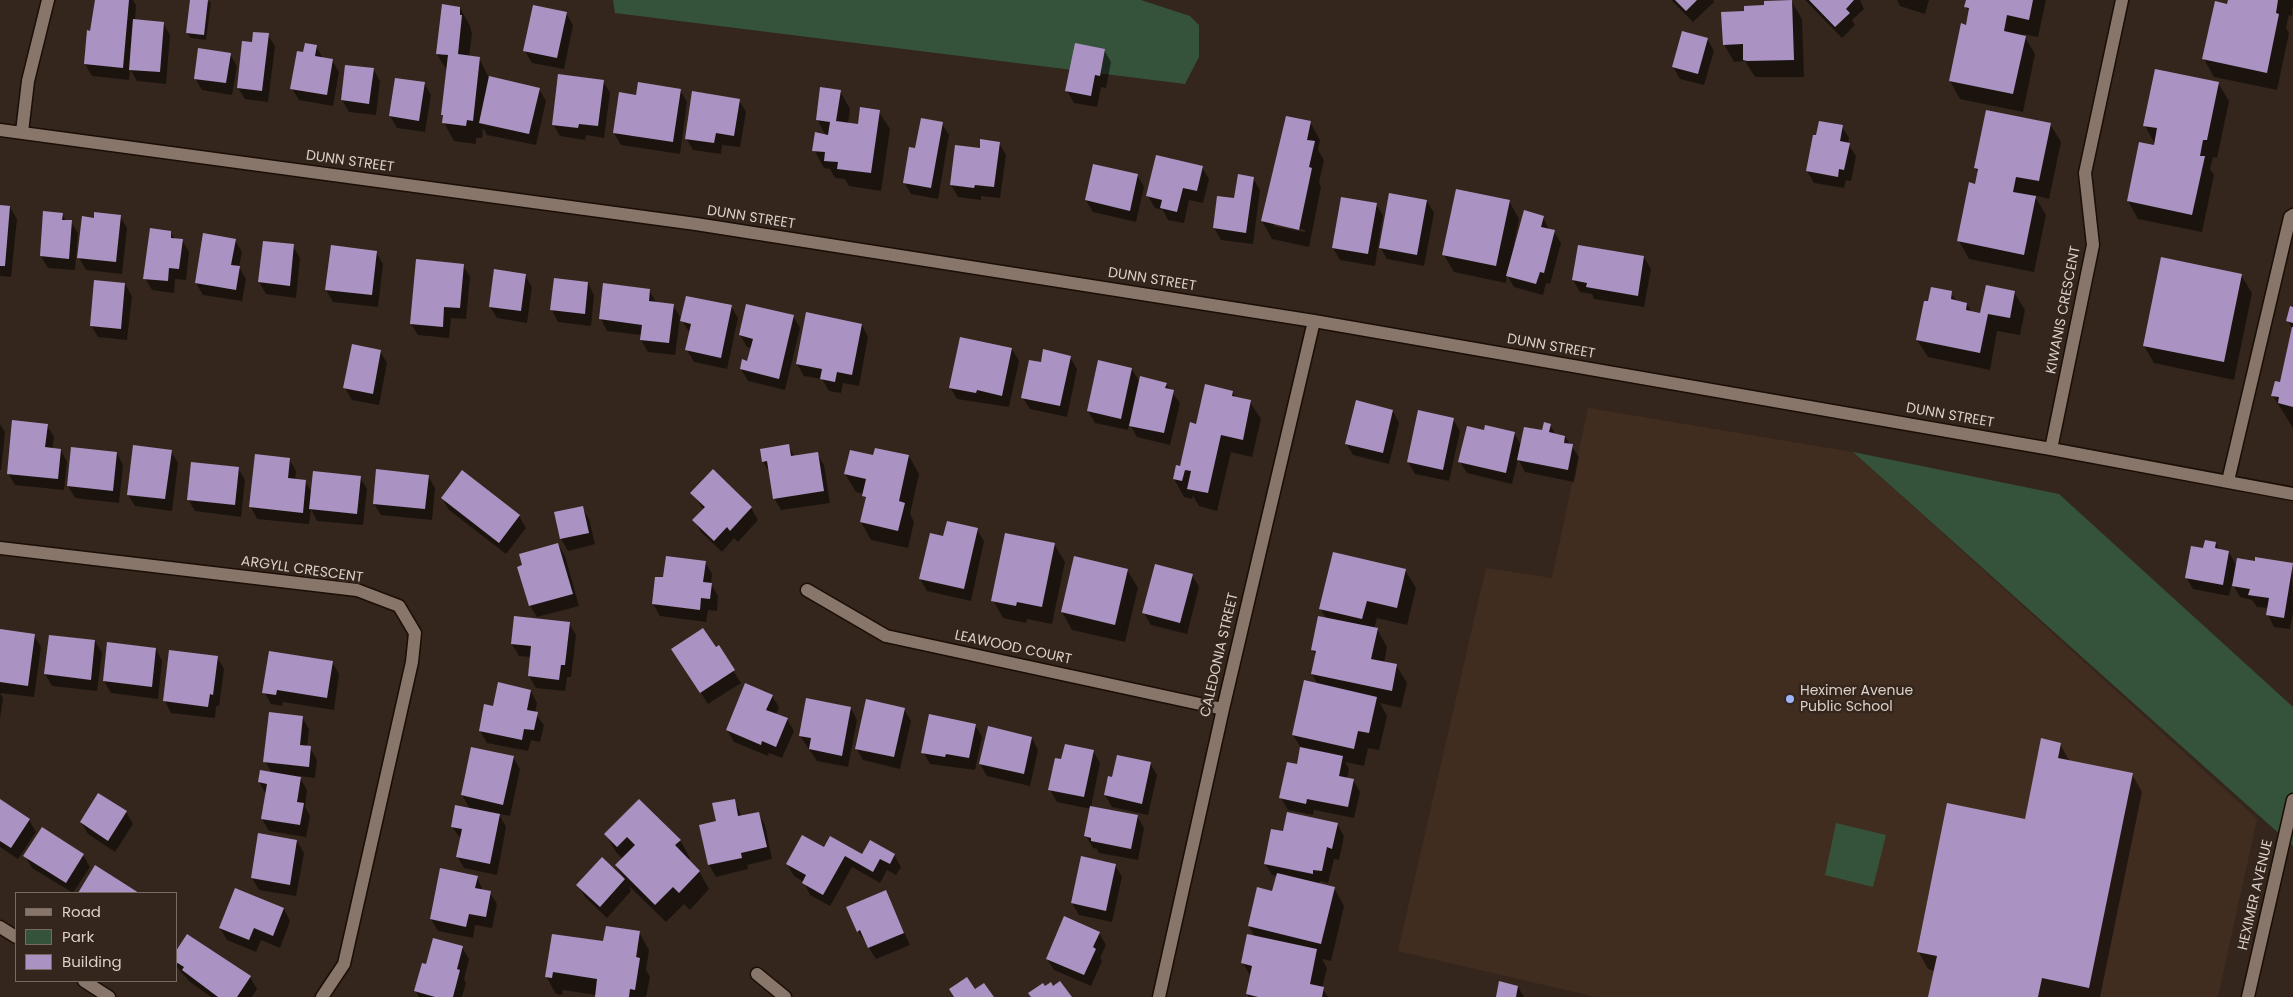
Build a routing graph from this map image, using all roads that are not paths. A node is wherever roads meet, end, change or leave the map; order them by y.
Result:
1 (48, 0) edge
2 (2122, 0) edge
3 (0, 130) edge
4 (22, 132) junction
5 (2293, 215) edge
6 (1314, 321) junction
7 (2051, 449) junction
8 (2228, 481) junction
9 (2293, 494) edge
10 (0, 548) edge
11 (807, 590) dead end
12 (1223, 709) junction
13 (2293, 800) edge
14 (0, 927) edge
15 (15, 936) edge
16 (757, 974) dead end
17 (86, 982) edge
18 (109, 997) edge
19 (322, 997) edge
20 (785, 997) edge
21 (1159, 997) edge
22 (2248, 997) edge

1 - 4 street
2 - 7 street, KIWANIS CRESCENT
3 - 4 street, DUNN STREET
4 - 6 street, DUNN STREET
5 - 8 street
6 - 7 street, DUNN STREET
6 - 12 street, CALEDONIA STREET
7 - 8 street, DUNN STREET
8 - 9 street, DUNN STREET
10 - 19 street, ARGYLL CRESCENT
11 - 12 street, LEAWOOD COURT
12 - 21 street, CALEDONIA STREET
13 - 22 street, HEXIMER AVENUE
14 - 15 street
16 - 20 street
17 - 18 street

